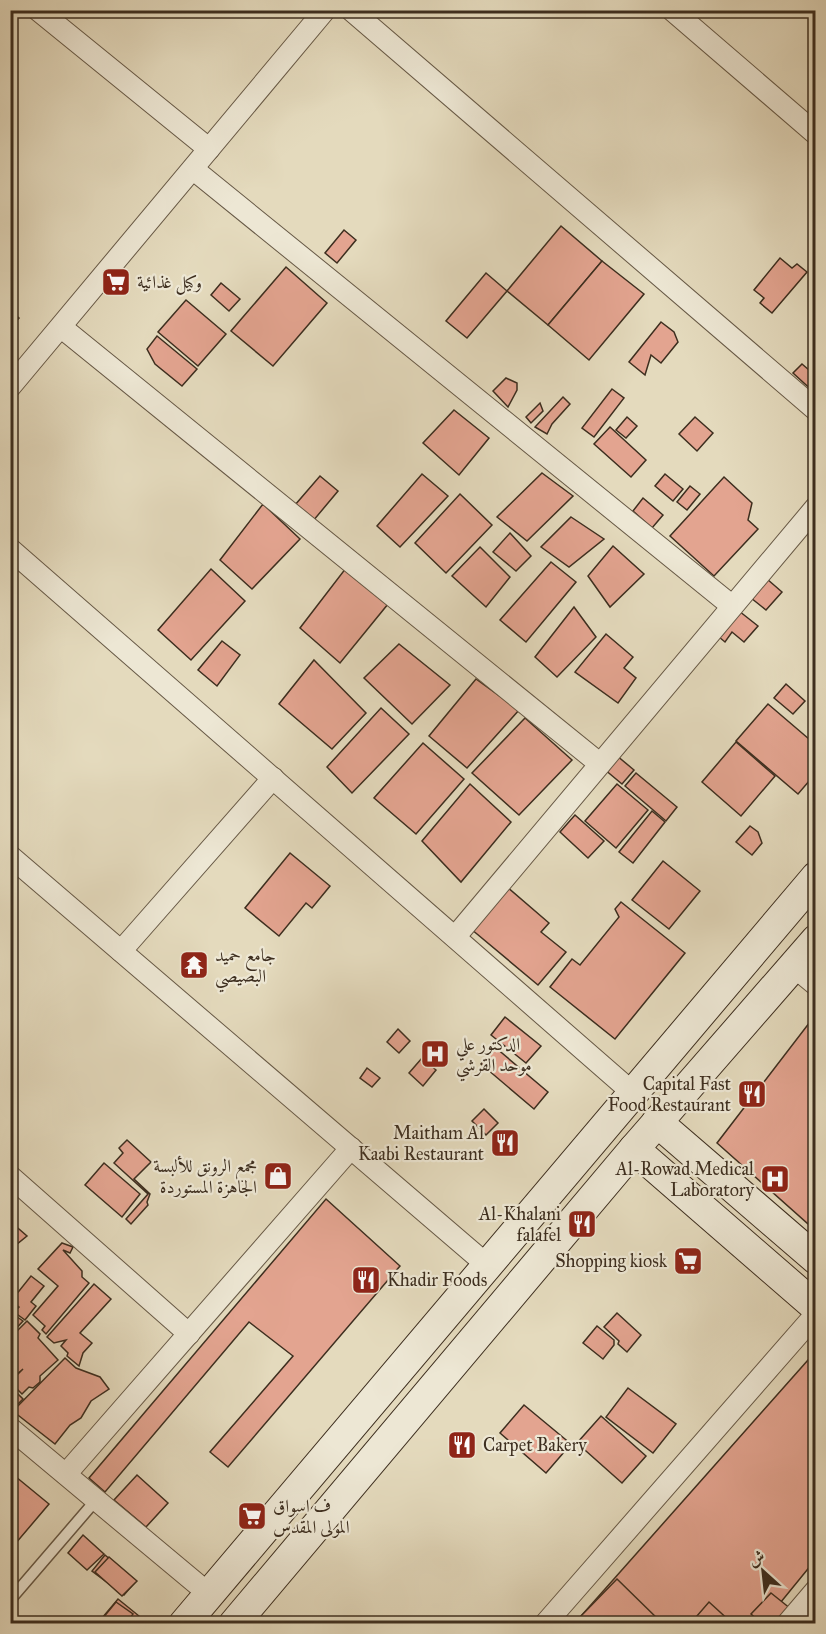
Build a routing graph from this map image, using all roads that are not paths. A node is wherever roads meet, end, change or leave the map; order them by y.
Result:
1 (38, 10) edge
2 (325, 10) edge
3 (351, 10) edge
4 (672, 10) edge
5 (816, 134) edge
6 (209, 149) junction
7 (193, 169) junction
8 (61, 327) junction
9 (10, 387) edge
10 (816, 410) edge
11 (816, 507) edge
12 (10, 549) edge
13 (732, 606) junction
14 (600, 764) junction
15 (273, 778) junction
16 (10, 856) edge
17 (816, 877) edge
18 (455, 937) junction
19 (816, 940) edge
20 (121, 951) junction
21 (793, 966) junction
22 (816, 985) edge
23 (633, 1093) junction
24 (657, 1122) junction
25 (351, 1148) junction
26 (634, 1149) junction
27 (10, 1176) edge
28 (816, 1259) edge
29 (487, 1265) junction
30 (816, 1307) edge
31 (816, 1314) edge
32 (189, 1334) junction
33 (10, 1428) edge
34 (66, 1474) junction
35 (96, 1500) junction
36 (816, 1590) edge
37 (208, 1594) junction
38 (10, 1600) edge
39 (242, 1621) edge
40 (184, 1623) edge
41 (545, 1623) edge
42 (787, 1623) edge

1 - 6 street
2 - 6 street
3 - 10 street
4 - 5 street
6 - 7 street
7 - 8 street
7 - 13 street
8 - 9 street
8 - 14 street
11 - 13 street
12 - 15 street
13 - 14 street
14 - 18 street
15 - 18 street
15 - 20 street
16 - 20 street
17 - 23 main road
18 - 23 street
19 - 21 main road
20 - 25 street
21 - 22 street
21 - 24 main road
23 - 29 main road
24 - 26 main road
24 - 28 main road
25 - 29 street
25 - 32 street
26 - 30 main road
26 - 39 main road
27 - 32 street
29 - 37 main road
31 - 41 street
32 - 34 street
33 - 34 street
34 - 35 street
35 - 37 street
35 - 38 lane
36 - 42 street
37 - 40 main road

